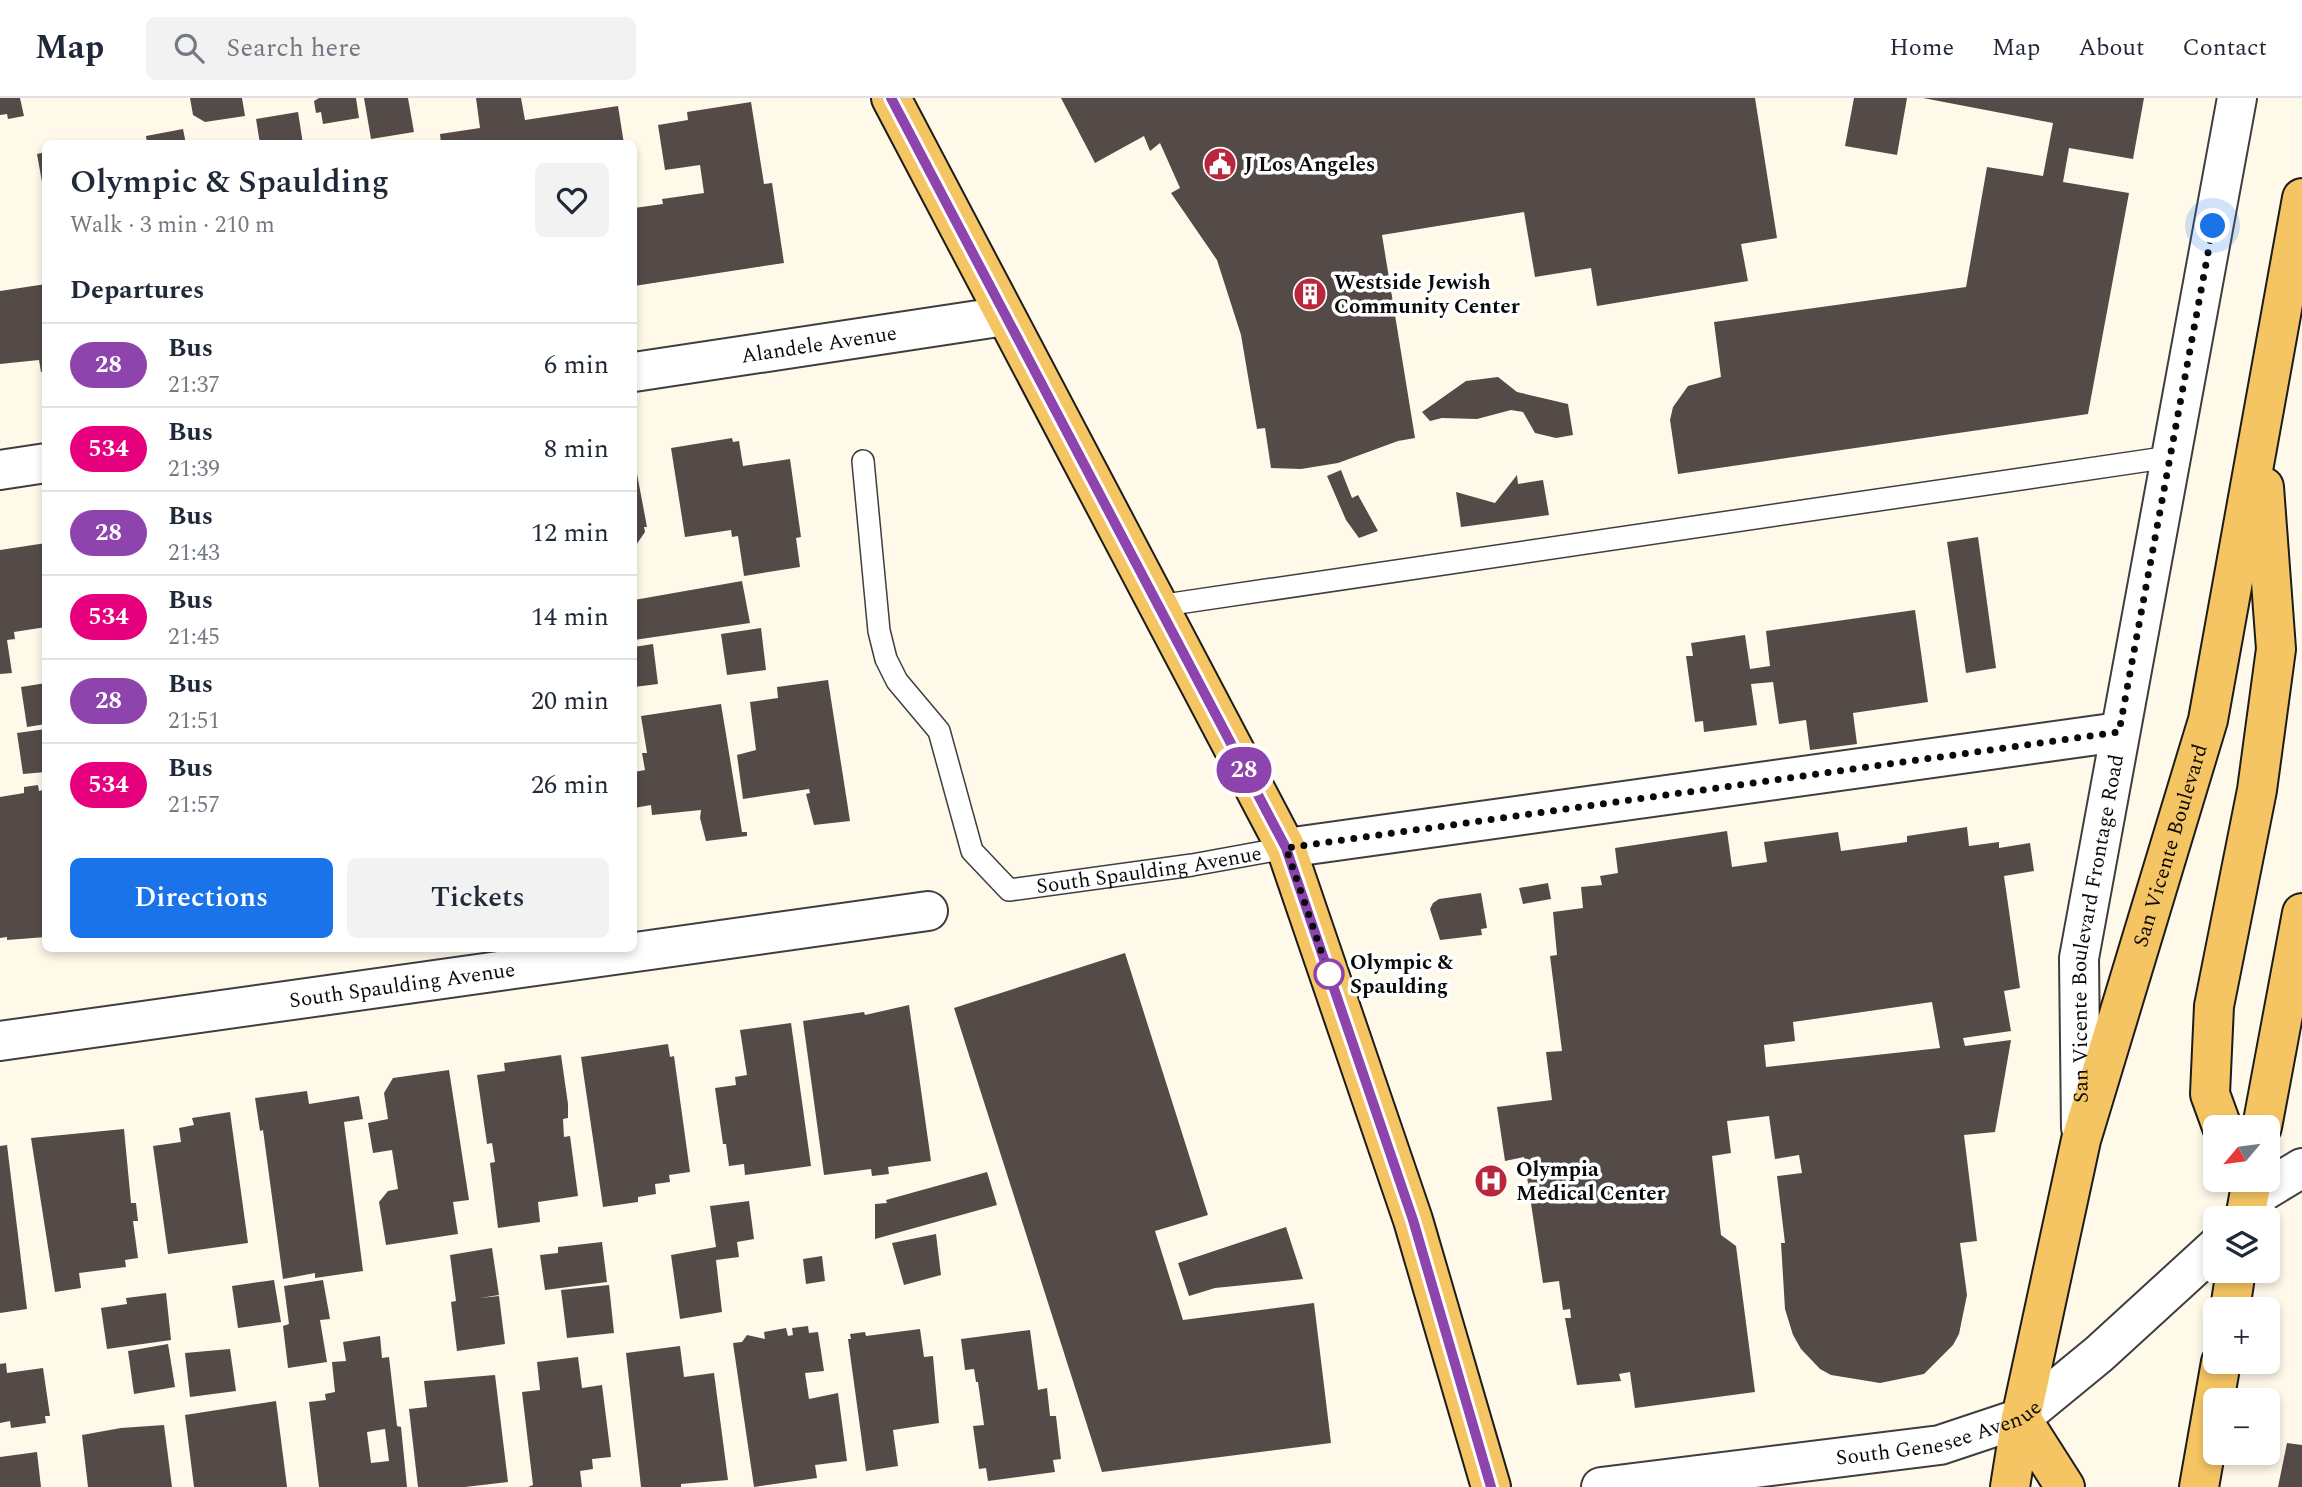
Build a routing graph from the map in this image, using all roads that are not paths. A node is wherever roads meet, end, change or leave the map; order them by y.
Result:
1 (891, 98) edge
2 (2237, 98) edge
3 (2302, 198) edge
4 (1005, 316) junction
5 (637, 372) edge
6 (2260, 432) junction
7 (2170, 457) junction
8 (863, 461) dead end
9 (42, 464) edge
10 (0, 470) edge
11 (1158, 606) junction
12 (2119, 732) junction
13 (1286, 848) junction
14 (928, 911) dead end
15 (2302, 913) edge
16 (635, 952) edge
17 (637, 952) edge
18 (0, 1041) edge
19 (2218, 1115) edge
20 (2264, 1115) edge
21 (2081, 1140) junction
22 (2302, 1168) edge
23 (2247, 1194) edge
24 (2203, 1259) edge
25 (2219, 1374) edge
26 (2021, 1418) junction
27 (1491, 1487) edge
28 (1601, 1487) edge
29 (2010, 1487) edge
30 (2065, 1487) edge
31 (2199, 1487) edge

1 - 4 main road
2 - 7 street, San Vicente Boulevard Frontage Road
3 - 6 main road, San Vicente Boulevard
4 - 5 street, Alandele Avenue
4 - 11 main road
6 - 19 main road
6 - 21 main road, San Vicente Boulevard
7 - 11 lane
7 - 12 street, San Vicente Boulevard Frontage Road
8 - 13 lane, South Spaulding Avenue
9 - 10 street
11 - 13 main road
12 - 13 street, South Spaulding Avenue
12 - 21 street, San Vicente Boulevard Frontage Road
13 - 27 main road
14 - 17 street, South Spaulding Avenue
15 - 20 main road
16 - 18 street, South Spaulding Avenue
21 - 26 main road, San Vicente Boulevard
22 - 23 street
24 - 26 street, South Genesee Avenue
25 - 31 main road
26 - 28 street, South Genesee Avenue
26 - 29 main road, San Vicente Boulevard
26 - 30 main road

